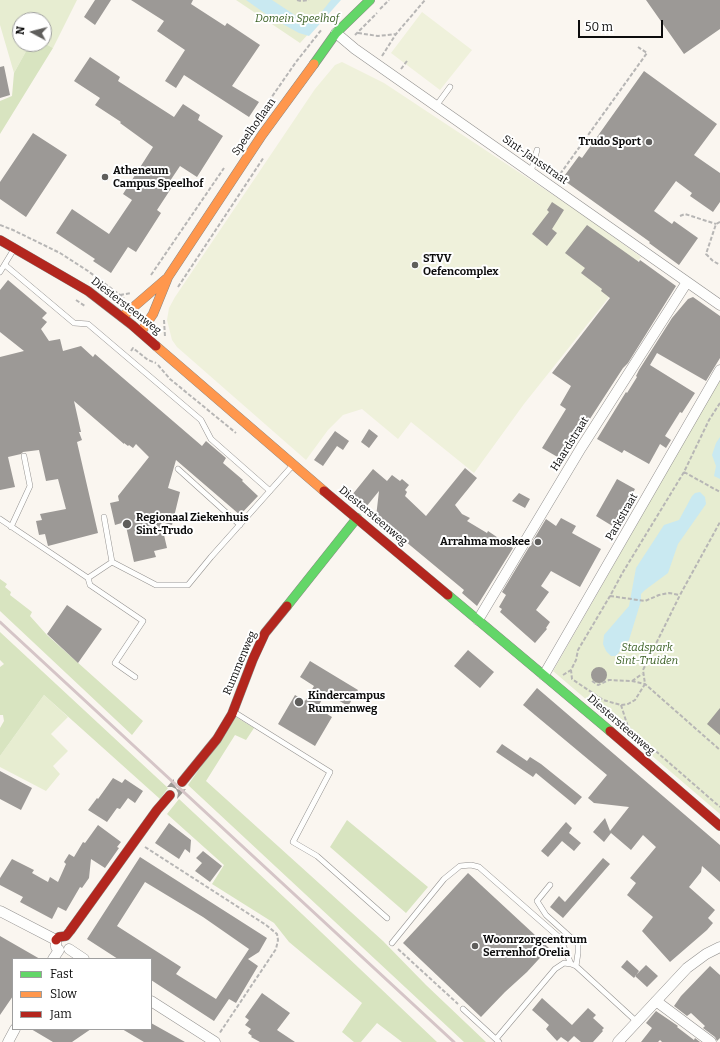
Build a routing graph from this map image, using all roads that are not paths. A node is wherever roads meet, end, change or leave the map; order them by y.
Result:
1 (370, 0) edge
2 (336, 33) junction
3 (450, 87) dead end
4 (436, 106) junction
5 (537, 150) dead end
6 (531, 172) junction
7 (0, 240) edge
8 (14, 248) junction
9 (5, 265) junction
10 (0, 272) edge
11 (168, 277) junction
12 (688, 282) junction
13 (720, 305) edge
14 (122, 317) junction
15 (141, 332) junction
16 (720, 370) edge
17 (24, 456) dead end
18 (294, 465) junction
19 (178, 468) dead end
20 (270, 491) junction
21 (104, 517) dead end
22 (357, 518) junction
23 (0, 519) edge
24 (240, 525) junction
25 (11, 527) junction
26 (112, 562) junction
27 (88, 578) junction
28 (478, 620) junction
29 (544, 675) junction
30 (135, 677) dead end
31 (233, 712) junction
32 (182, 782) dead end
33 (170, 795) dead end
34 (720, 826) edge
35 (550, 885) dead end
36 (0, 911) edge
37 (386, 918) dead end
38 (61, 938) junction
39 (392, 943) road end
40 (720, 947) edge
41 (60, 953) edge
42 (80, 958) edge
43 (573, 965) junction
44 (656, 1001) junction
45 (152, 1002) edge
46 (463, 1009) road end
47 (637, 1022) junction
48 (14, 1030) edge
49 (498, 1041) edge
50 (8, 1042) edge
51 (215, 1042) edge
52 (618, 1042) edge
53 (711, 1042) edge

1 - 2 street, Speelhoflaan
2 - 4 street, Sint-Jansstraat
2 - 11 street, Speelhoflaan
3 - 4 lane
4 - 6 street, Sint-Jansstraat
5 - 6 lane
6 - 12 street, Sint-Jansstraat
7 - 8 street, Diestersteenweg
8 - 9 lane
8 - 14 street, Diestersteenweg
9 - 10 lane
9 - 20 lane
11 - 14 street, Speelhoflaan
11 - 15 street, Speelhoflaan
12 - 13 street, Sint-Jansstraat
12 - 28 street, Haardstraat
14 - 15 street, Diestersteenweg
15 - 18 street, Diestersteenweg
16 - 29 street, Parkstraat
17 - 25 lane
18 - 20 lane
18 - 22 street, Diestersteenweg
19 - 24 lane
20 - 24 lane
21 - 26 lane
22 - 28 street, Diestersteenweg
22 - 31 street, Rummenweg
23 - 25 lane
24 - 26 lane
25 - 27 lane
26 - 27 lane
27 - 30 lane
28 - 29 street, Diestersteenweg
29 - 34 street, Diestersteenweg
31 - 32 street, Rummenweg
31 - 37 lane
33 - 38 street
35 - 43 lane
36 - 38 street
38 - 41 street
38 - 41 street
39 - 43 lane
40 - 44 street
41 - 42 street
43 - 47 lane
43 - 49 lane
44 - 47 street
44 - 53 street
45 - 51 street
46 - 49 lane
47 - 52 street
48 - 50 street

